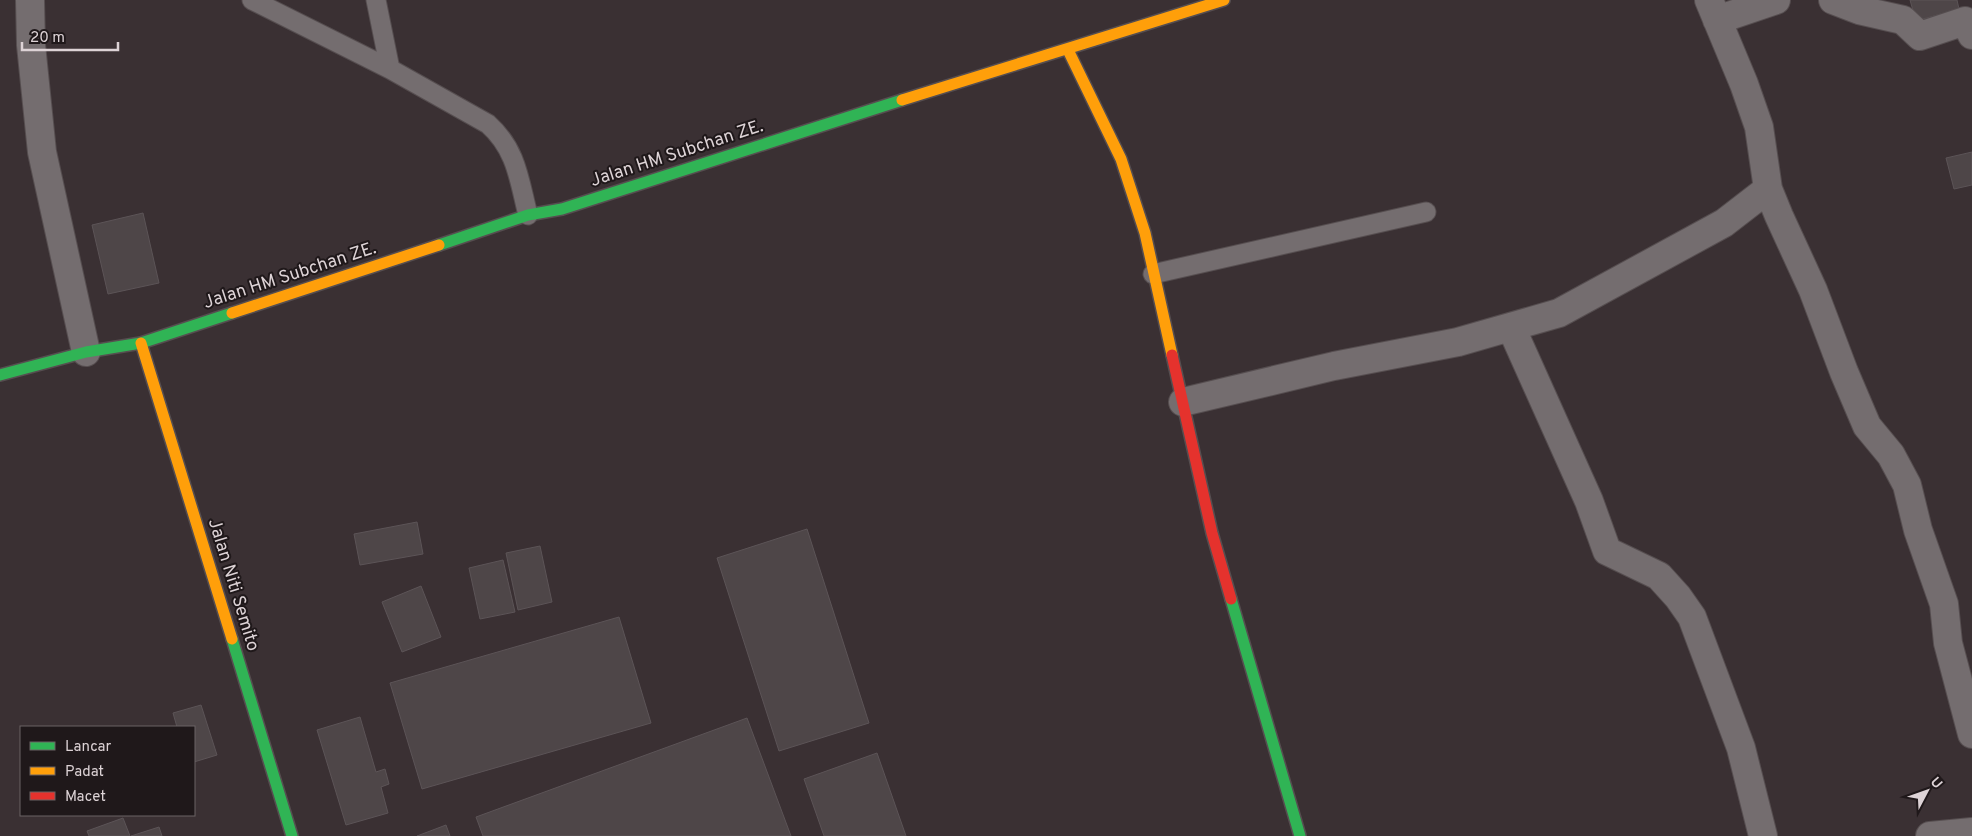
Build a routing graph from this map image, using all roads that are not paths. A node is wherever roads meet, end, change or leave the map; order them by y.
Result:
1 (30, 0) edge
2 (252, 0) edge
3 (376, 0) edge
4 (1224, 0) edge
5 (1776, 0) edge
6 (1833, 0) edge
7 (1713, 10) edge
8 (1972, 35) edge
9 (1068, 50) junction
10 (390, 69) junction
11 (1768, 189) junction
12 (1426, 212) dead end
13 (528, 215) junction
14 (1154, 274) junction
15 (1511, 327) junction
16 (141, 343) junction
17 (86, 352) junction
18 (0, 375) edge
19 (1183, 402) junction
20 (1963, 671) edge
21 (1972, 734) edge
22 (1972, 832) edge
23 (289, 835) edge
24 (1300, 836) edge
25 (1763, 836) edge
26 (1930, 836) edge

1 - 17 street
2 - 10 lane
3 - 10 lane
4 - 9 main road, Jalan HM Subchan ZE.
5 - 7 street
6 - 8 street
7 - 11 street
9 - 13 main road, Jalan HM Subchan ZE.
9 - 14 main road
10 - 13 lane
11 - 15 street
11 - 20 street
12 - 14 lane
13 - 16 main road, Jalan HM Subchan ZE.
14 - 19 main road
15 - 19 street
15 - 25 street
16 - 17 main road, Jalan HM Subchan ZE.
16 - 23 main road, Jalan Niti Semito
17 - 18 main road, Jalan HM Subchan ZE.
19 - 24 main road
20 - 21 street
22 - 26 street

